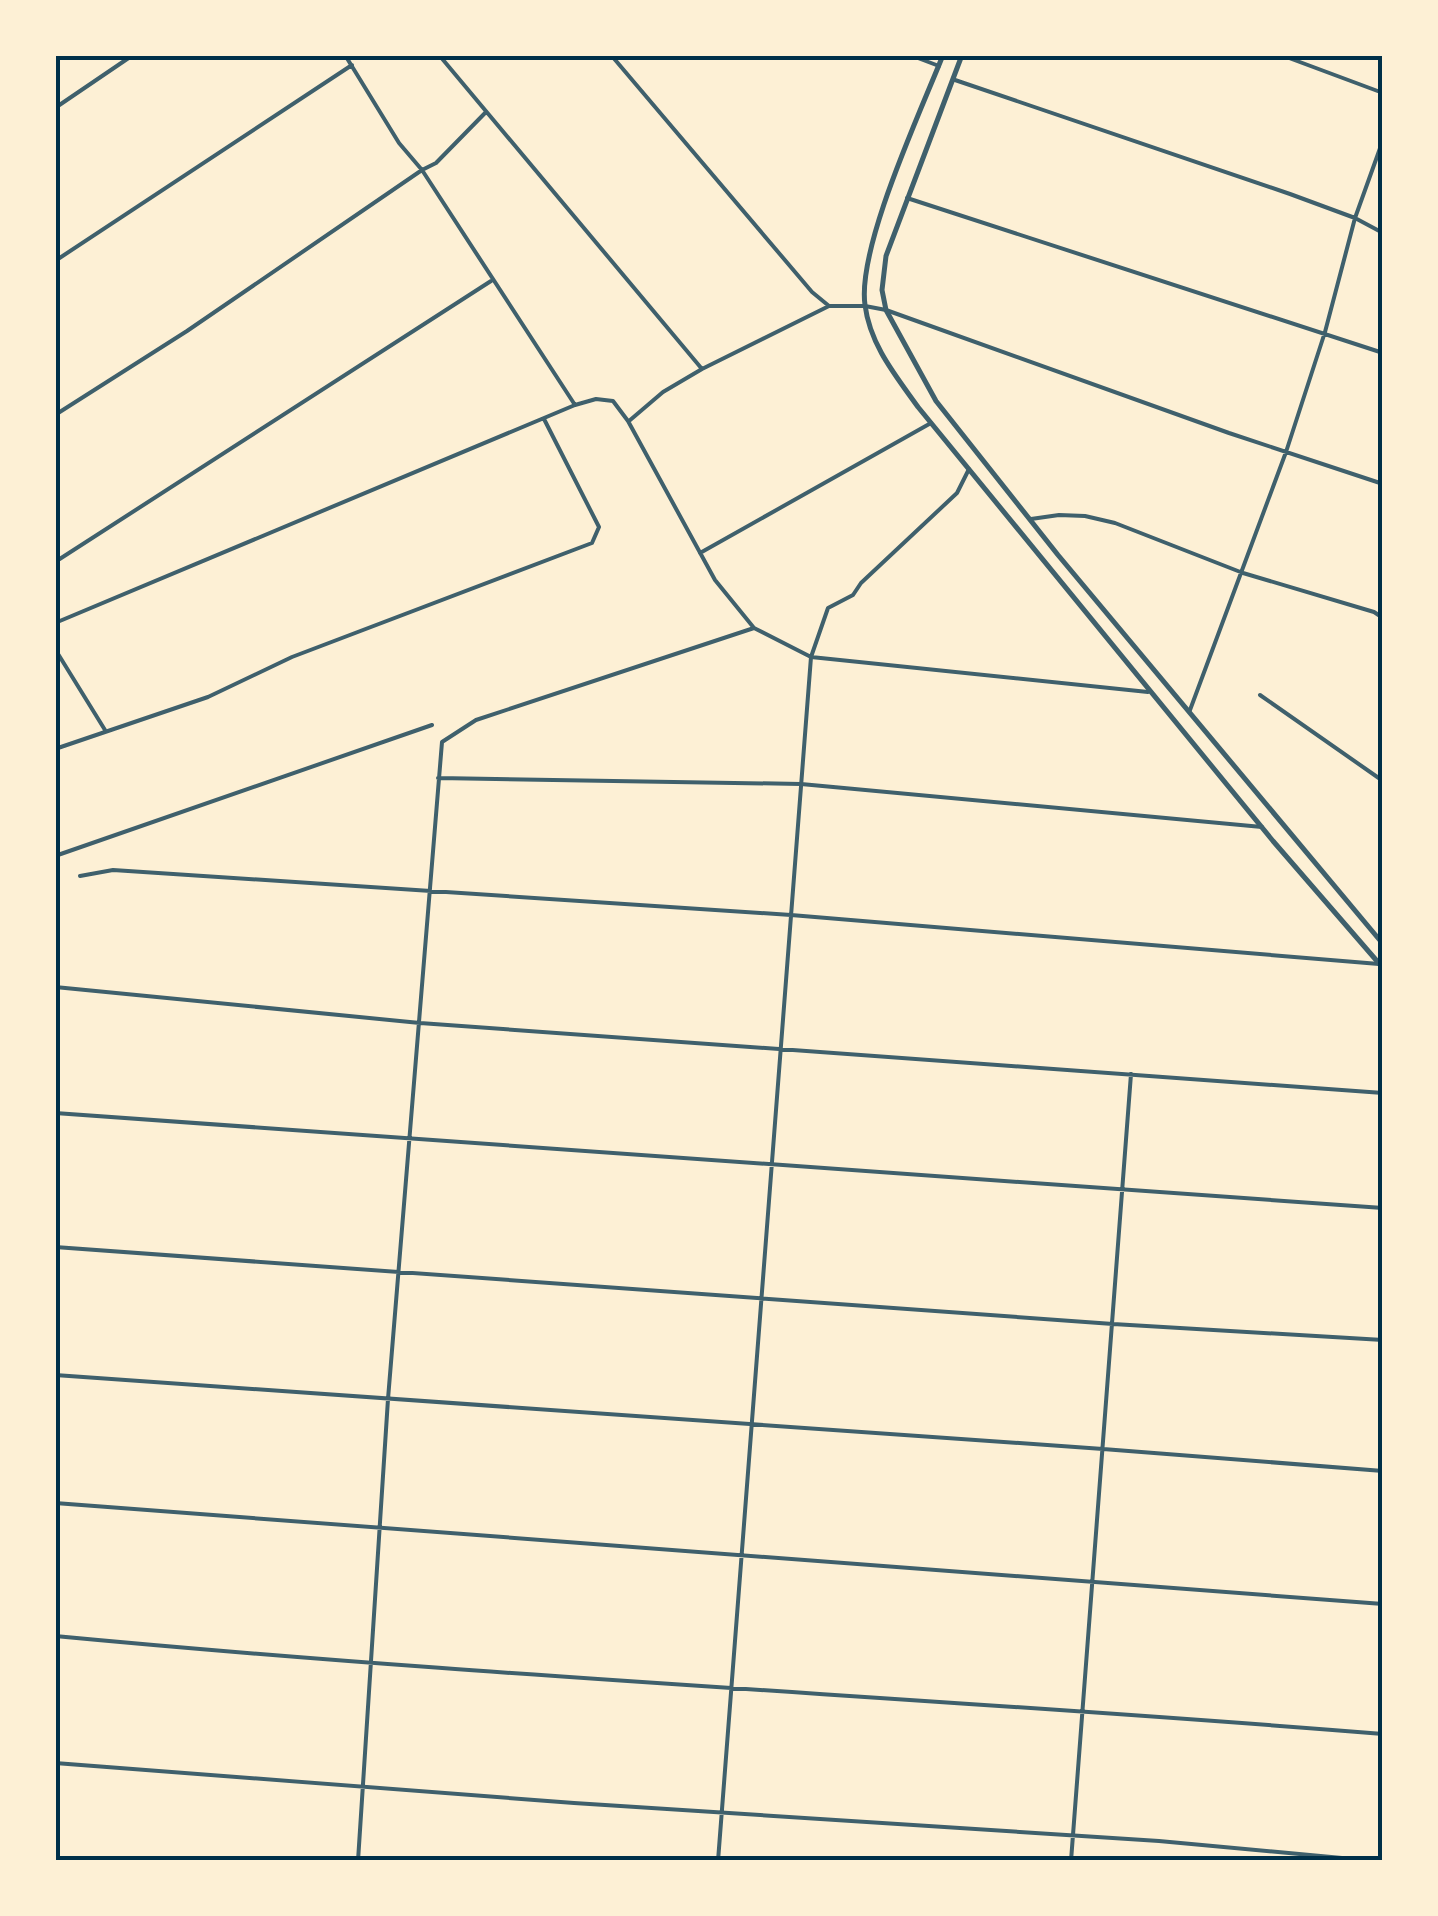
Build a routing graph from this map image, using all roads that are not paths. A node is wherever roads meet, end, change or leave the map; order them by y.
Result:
1 (133, 55) edge
2 (345, 55) edge
3 (439, 55) edge
4 (612, 55) edge
5 (910, 55) edge
6 (943, 55) edge
7 (962, 55) edge
8 (1281, 55) edge
9 (352, 65) junction
10 (938, 66) junction
11 (952, 80) junction
12 (1383, 93) edge
13 (55, 108) edge
14 (486, 112) junction
15 (1383, 140) edge
16 (422, 170) junction
17 (907, 198) junction
18 (1355, 218) junction
19 (1383, 233) edge
20 (55, 262) edge
21 (492, 281) junction
22 (829, 306) junction
23 (865, 306) junction
24 (886, 310) junction
25 (1324, 332) junction
26 (1383, 352) edge
27 (702, 369) junction
28 (574, 404) junction
29 (55, 415) edge
30 (544, 419) junction
31 (628, 421) junction
32 (931, 422) junction
33 (1286, 452) junction
34 (969, 468) junction
35 (1383, 484) edge
36 (1030, 519) junction
37 (699, 554) junction
38 (55, 562) edge
39 (1242, 574) junction
40 (1383, 618) edge
41 (1114, 621) junction
42 (55, 623) edge
43 (754, 628) junction
44 (1102, 632) junction
45 (55, 649) edge
46 (811, 657) junction
47 (1153, 692) junction
48 (1260, 695) dead end
49 (1190, 710) junction
50 (432, 725) dead end
51 (105, 730) junction
52 (55, 749) edge
53 (438, 778) junction
54 (1383, 781) edge
55 (802, 784) junction
56 (1262, 826) junction
57 (55, 856) edge
58 (80, 876) dead end
59 (429, 891) junction
60 (790, 915) junction
61 (1383, 944) edge
62 (1381, 966) edge
63 (55, 986) edge
64 (420, 1022) junction
65 (780, 1048) junction
66 (1131, 1074) junction
67 (1383, 1093) edge
68 (55, 1113) edge
69 (410, 1140) junction
70 (771, 1166) junction
71 (1123, 1190) junction
72 (1383, 1208) edge
73 (55, 1247) edge
74 (399, 1272) junction
75 (760, 1298) junction
76 (1114, 1324) junction
77 (1383, 1340) edge
78 (55, 1376) edge
79 (388, 1399) junction
80 (751, 1426) junction
81 (1103, 1448) junction
82 (1383, 1472) edge
83 (55, 1503) edge
84 (379, 1529) junction
85 (741, 1556) junction
86 (1092, 1581) junction
87 (1383, 1604) edge
88 (55, 1636) edge
89 (371, 1660) junction
90 (731, 1687) junction
91 (1082, 1709) junction
92 (1383, 1734) edge
93 (55, 1764) edge
94 (363, 1787) junction
95 (722, 1812) junction
96 (1073, 1835) junction
97 (358, 1861) edge
98 (718, 1861) edge
99 (1071, 1861) edge
100 (1374, 1861) edge

1 - 13 street
2 - 9 street
3 - 14 street
4 - 22 street
5 - 10 street
6 - 10 street
7 - 11 street
8 - 12 street
9 - 16 street
9 - 20 street
10 - 23 street
11 - 17 street
11 - 18 street
14 - 16 street
14 - 27 street
15 - 18 street
16 - 21 street
16 - 29 street
17 - 24 street
17 - 25 street
18 - 19 street
18 - 25 street
21 - 28 street
21 - 38 street
22 - 23 street
22 - 27 street
23 - 24 street
23 - 32 street
24 - 33 street
24 - 36 street
25 - 26 street
25 - 33 street
27 - 31 street
28 - 30 street
28 - 31 street
30 - 42 street
30 - 51 street
31 - 37 street
32 - 34 street
32 - 37 street
33 - 35 street
33 - 39 street
34 - 44 street
34 - 46 street
36 - 39 street
36 - 41 street
37 - 43 street
39 - 40 street
39 - 49 street
41 - 44 street
41 - 49 street
43 - 46 street
43 - 53 street
44 - 47 street
45 - 51 street
46 - 47 street
46 - 55 street
47 - 56 street
48 - 54 street
49 - 61 street
50 - 57 street
51 - 52 street
53 - 55 street
53 - 59 street
55 - 56 street
55 - 60 street
56 - 62 street
58 - 59 street
59 - 60 street
59 - 64 street
60 - 62 street
60 - 65 street
63 - 64 street
64 - 65 street
64 - 69 street
65 - 66 street
65 - 70 street
66 - 67 street
66 - 71 street
68 - 69 street
69 - 70 street
69 - 74 street
70 - 71 street
70 - 75 street
71 - 72 street
71 - 76 street
73 - 74 street
74 - 75 street
74 - 79 street
75 - 76 street
75 - 80 street
76 - 77 street
76 - 81 street
78 - 79 street
79 - 80 street
79 - 84 street
80 - 81 street
80 - 85 street
81 - 82 street
81 - 86 street
83 - 84 street
84 - 85 street
84 - 89 street
85 - 86 street
85 - 90 street
86 - 87 street
86 - 91 street
88 - 89 street
89 - 90 street
89 - 94 street
90 - 91 street
90 - 95 street
91 - 92 street
91 - 96 street
93 - 94 street
94 - 95 street
94 - 97 street
95 - 96 street
95 - 98 street
96 - 99 street
96 - 100 street

